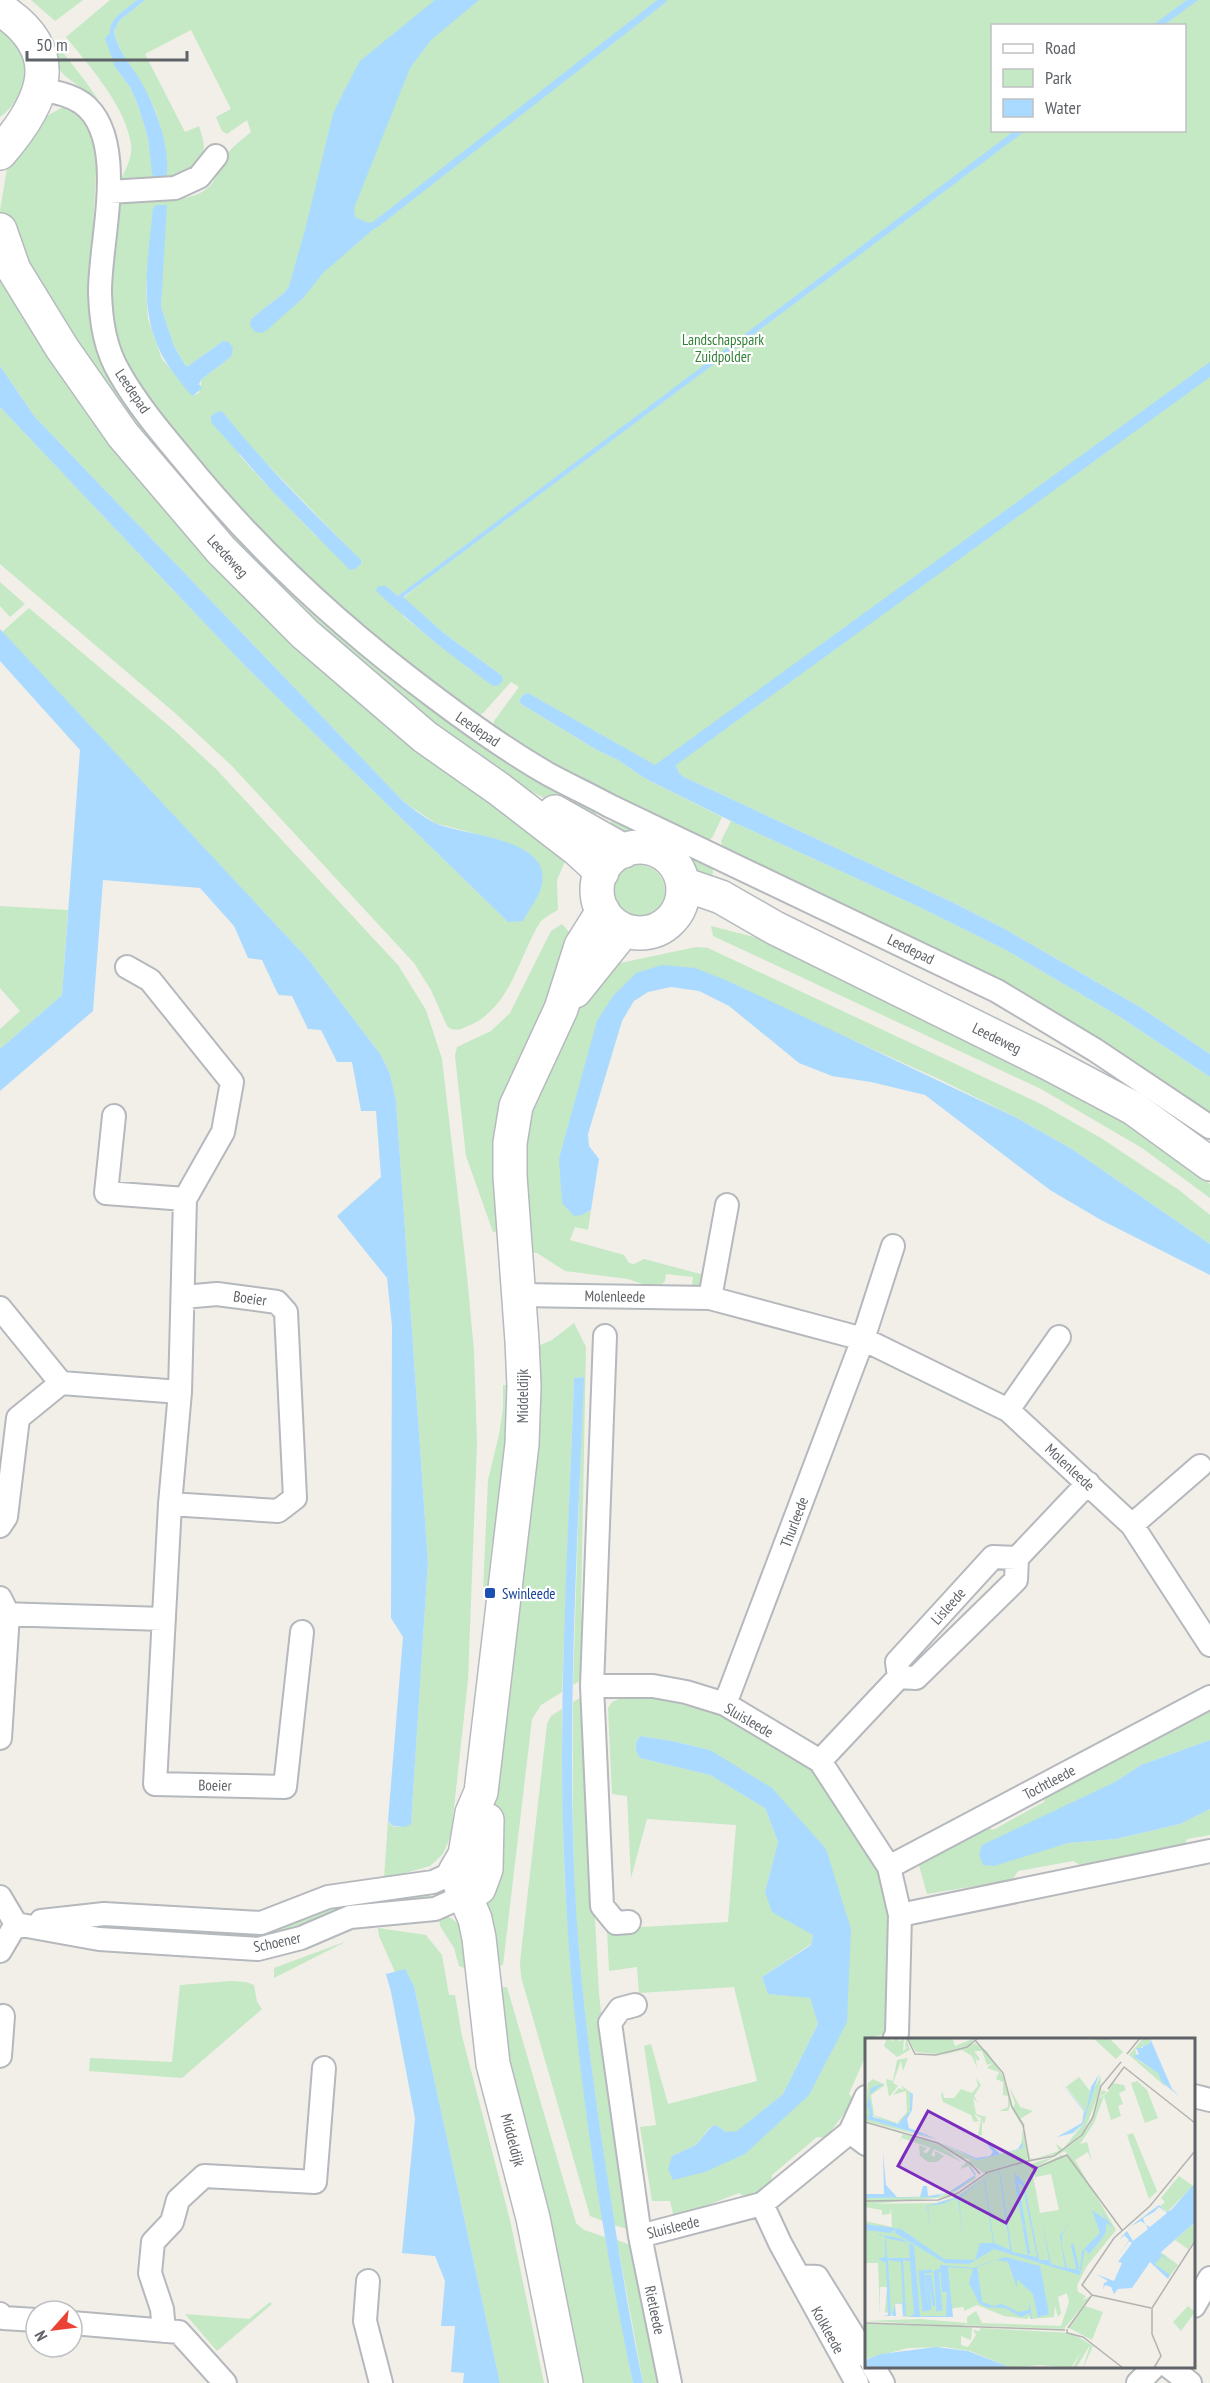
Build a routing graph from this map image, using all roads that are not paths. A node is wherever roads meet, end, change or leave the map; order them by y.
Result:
1 (0, 9) edge
2 (35, 99) junction
3 (0, 125) edge
4 (0, 153) edge
5 (216, 156) dead end
6 (109, 192) junction
7 (0, 230) edge
8 (7, 263) edge
9 (613, 861) junction
10 (679, 899) junction
11 (614, 920) junction
12 (127, 967) dead end
13 (114, 1116) dead end
14 (1210, 1128) edge
15 (1210, 1164) edge
16 (185, 1199) junction
17 (727, 1205) dead end
18 (893, 1246) dead end
19 (519, 1294) junction
20 (183, 1297) junction
21 (710, 1298) junction
22 (0, 1308) edge
23 (605, 1336) dead end
24 (1059, 1337) dead end
25 (863, 1339) junction
26 (61, 1383) junction
27 (180, 1392) junction
28 (1008, 1410) junction
29 (8, 1429) edge
30 (1200, 1466) dead end
31 (1088, 1483) junction
32 (170, 1504) junction
33 (1132, 1525) junction
34 (0, 1526) edge
35 (1017, 1558) junction
36 (3, 1609) edge
37 (164, 1619) junction
38 (302, 1632) dead end
39 (1210, 1645) edge
40 (899, 1677) junction
41 (592, 1686) junction
42 (1210, 1697) edge
43 (725, 1704) junction
44 (0, 1738) edge
45 (820, 1761) junction
46 (1210, 1851) edge
47 (889, 1867) junction
48 (451, 1883) junction
49 (0, 1897) edge
50 (900, 1915) junction
51 (629, 1923) dead end
52 (16, 1924) junction
53 (0, 1951) edge
54 (635, 2005) dead end
55 (3, 2016) dead end
56 (895, 2038) edge
57 (0, 2056) edge
58 (324, 2067) dead end
59 (1195, 2096) edge
60 (1210, 2100) edge
61 (865, 2106) edge
62 (858, 2138) edge
63 (762, 2204) junction
64 (640, 2236) junction
65 (798, 2276) junction
66 (1210, 2278) edge
67 (368, 2281) dead end
68 (1195, 2304) edge
69 (0, 2314) edge
70 (24, 2319) edge
71 (84, 2324) edge
72 (164, 2331) junction
73 (865, 2353) edge
74 (874, 2368) edge
75 (1154, 2368) edge
76 (1169, 2368) edge
77 (225, 2383) edge
78 (381, 2383) edge
79 (566, 2383) edge
80 (670, 2383) edge
81 (857, 2383) edge
82 (883, 2383) edge
83 (1138, 2383) edge
84 (1191, 2383) edge

1 - 2 street
2 - 3 street
2 - 4 street
2 - 6 street, Leedepad
5 - 6 street
6 - 14 street, Leedepad
7 - 8 street, Leedeweg
8 - 9 street, Leedeweg
9 - 10 street
9 - 11 street
10 - 11 street
10 - 15 street, Leedeweg
11 - 19 street, Middeldijk
12 - 16 street, Boeier
13 - 16 street
16 - 20 street, Boeier
17 - 21 street
18 - 25 street
19 - 21 street, Molenleede
19 - 48 street, Middeldijk
20 - 27 street, Boeier
20 - 32 street, Boeier
21 - 25 street, Molenleede
22 - 26 street
23 - 41 street
24 - 28 street
25 - 28 street, Molenleede
25 - 43 street, Thurleede
26 - 27 street
26 - 29 street
27 - 32 street, Boeier
28 - 31 street, Molenleede
29 - 34 street
30 - 33 street
31 - 33 street, Molenleede
31 - 35 street, Lisleede
32 - 37 street, Boeier
33 - 39 street, Molenleede
35 - 40 street, Lisleede
35 - 40 street, Lisleede
36 - 37 street
36 - 44 street
37 - 38 street, Boeier
40 - 45 street, Lisleede
41 - 43 street, Sluisleede
41 - 51 street
42 - 47 street, Tochtleede
43 - 45 street, Sluisleede
45 - 47 street, Sluisleede
46 - 50 street
47 - 50 street, Sluisleede
48 - 52 street, Schoener
48 - 52 street, Schoener
48 - 79 street, Middeldijk
49 - 52 street
50 - 56 street, Sluisleede
52 - 53 street
54 - 64 street, Sluisleede
55 - 57 street
58 - 72 street
59 - 60 street
61 - 62 street, Sluisleede
62 - 63 street, Sluisleede
63 - 64 street, Sluisleede
63 - 65 street, Kolkleede
64 - 80 street, Rietleede
65 - 73 street, Kolkleede
65 - 81 street, Kolkleede
66 - 68 street
67 - 78 street
69 - 70 street
71 - 72 street
72 - 77 street
74 - 82 street
75 - 83 street
76 - 84 street

